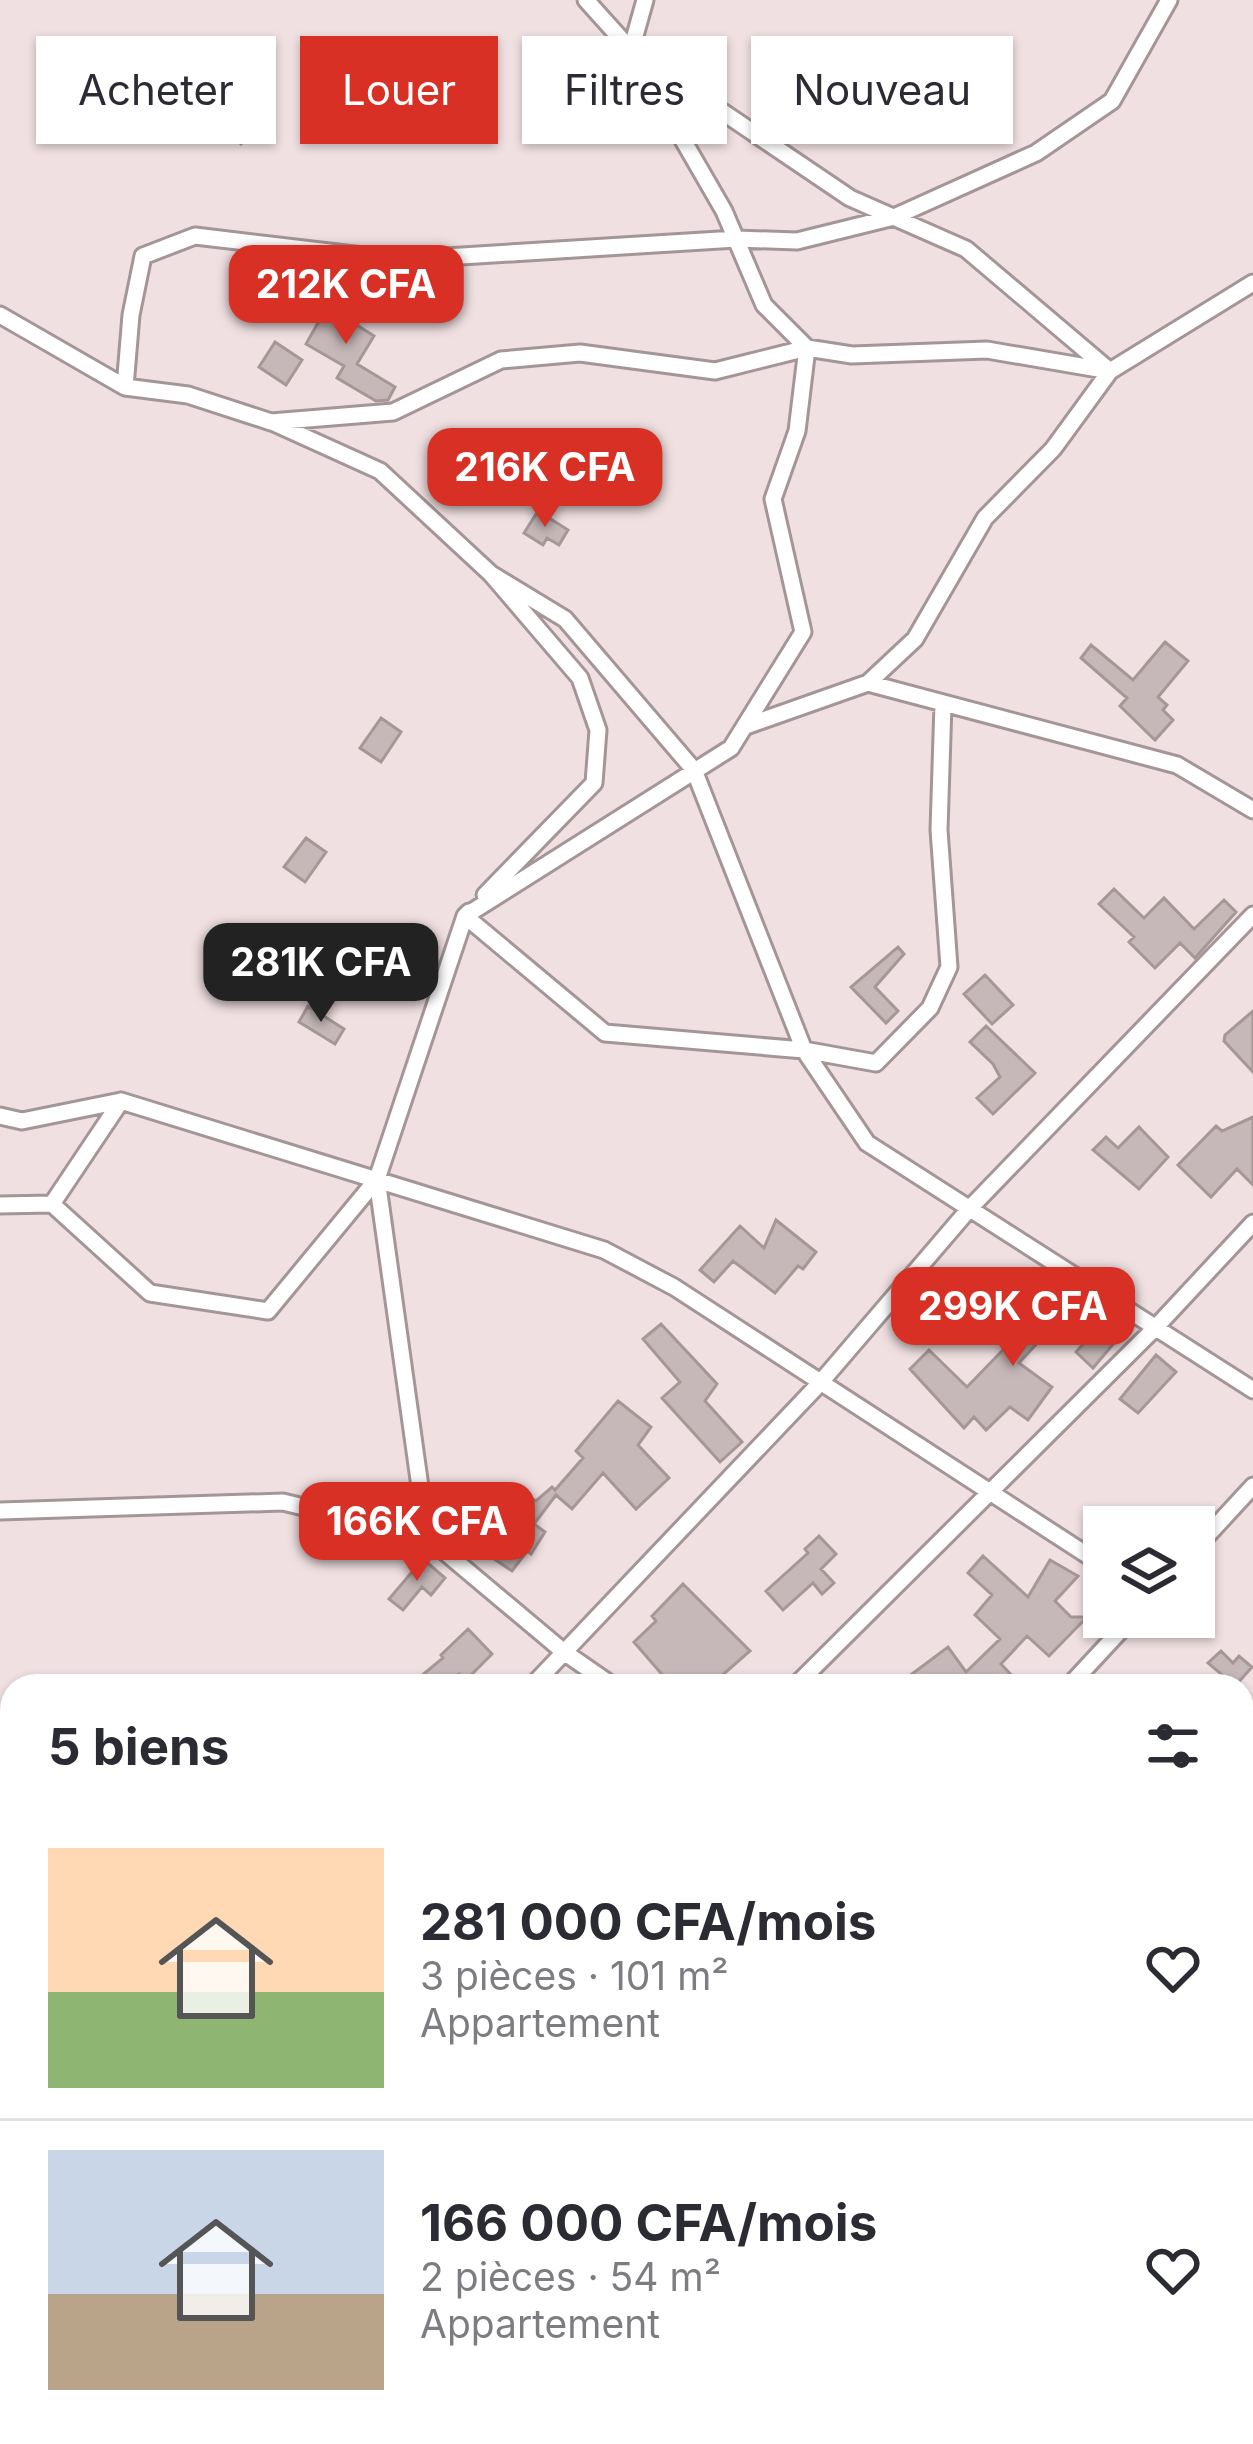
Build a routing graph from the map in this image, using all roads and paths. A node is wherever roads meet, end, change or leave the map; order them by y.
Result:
1 (586, 0) edge
2 (644, 0) edge
3 (1169, 0) edge
4 (618, 36) edge
5 (635, 36) edge
6 (727, 115) edge
7 (685, 144) edge
8 (894, 217) junction
9 (736, 239) junction
10 (1253, 284) edge
11 (0, 315) edge
12 (807, 348) junction
13 (1110, 371) junction
14 (125, 387) junction
15 (271, 422) junction
16 (491, 574) junction
17 (868, 683) junction
18 (943, 704) junction
19 (746, 726) junction
20 (694, 770) junction
21 (1253, 810) edge
22 (465, 916) junction
23 (1253, 916) edge
24 (804, 1050) junction
25 (121, 1101) junction
26 (0, 1116) edge
27 (377, 1179) junction
28 (52, 1204) junction
29 (0, 1205) edge
30 (970, 1208) junction
31 (1253, 1223) edge
32 (1156, 1327) junction
33 (820, 1383) junction
34 (1253, 1390) edge
35 (1253, 1486) edge
36 (987, 1491) junction
37 (0, 1510) edge
38 (1215, 1527) edge
39 (427, 1537) junction
40 (1083, 1553) edge
41 (1114, 1638) edge
42 (564, 1652) junction
43 (543, 1674) edge
44 (596, 1674) edge
45 (807, 1674) edge
46 (1080, 1674) edge

1 - 4 street
2 - 5 street
3 - 8 street
6 - 8 street
7 - 9 street
8 - 9 street
8 - 13 street
9 - 12 street
9 - 14 street
10 - 13 street
11 - 14 street
12 - 13 street
12 - 15 street
12 - 19 street
13 - 17 street
14 - 15 street
15 - 16 street
16 - 20 street
16 - 22 street
17 - 18 street
17 - 19 street
18 - 21 street
18 - 24 street
19 - 20 street
20 - 22 street
20 - 24 street
22 - 24 street
22 - 27 street
23 - 30 street
24 - 30 street
25 - 26 street
25 - 27 street
25 - 28 street
27 - 28 street
27 - 33 street
27 - 39 street
28 - 29 street
30 - 32 street
30 - 33 street
31 - 32 street
32 - 34 street
32 - 36 street
33 - 36 street
33 - 42 street
35 - 38 street
36 - 40 street
36 - 45 street
37 - 39 street
39 - 42 street
41 - 46 street
42 - 43 street
42 - 44 street

